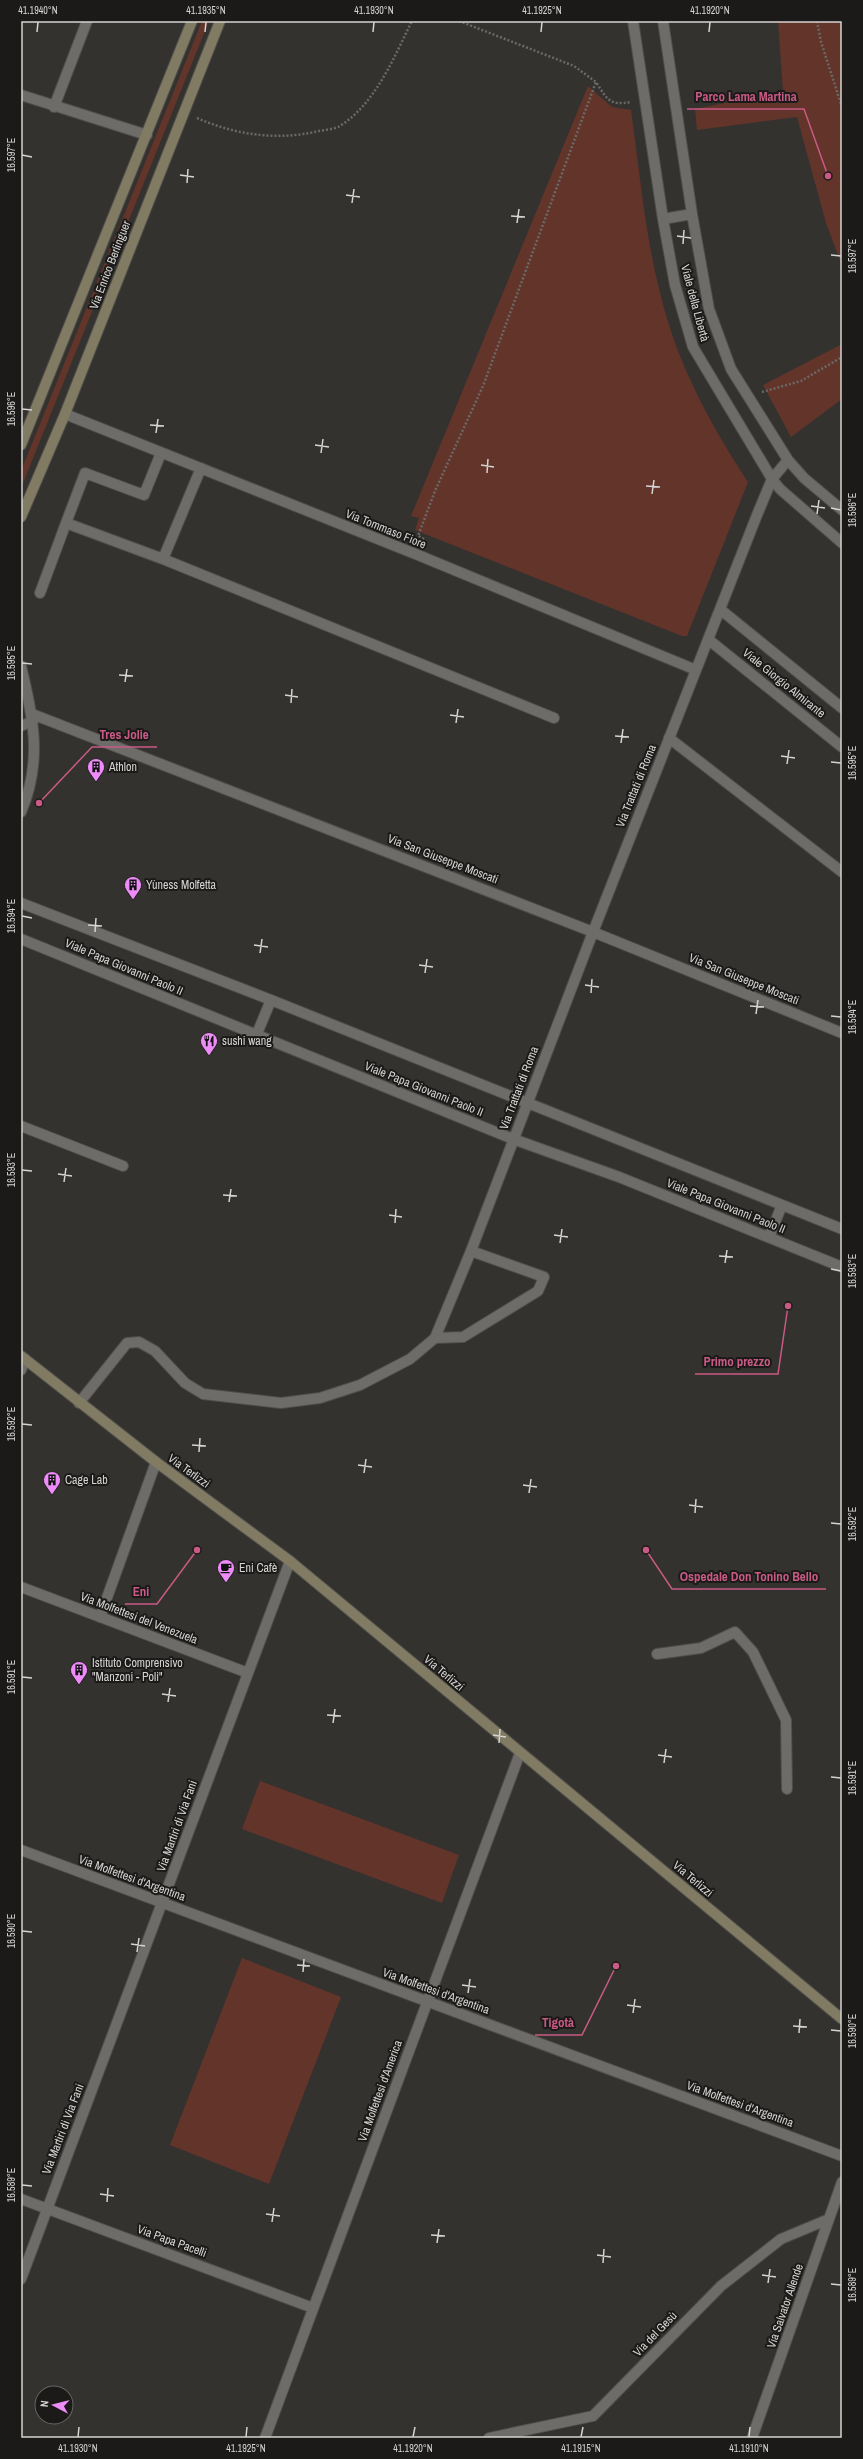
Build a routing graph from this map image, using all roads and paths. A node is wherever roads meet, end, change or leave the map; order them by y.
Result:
1 (87, 21) edge
2 (192, 21) edge
3 (220, 21) edge
4 (412, 21) edge
5 (459, 21) edge
6 (633, 21) edge
7 (663, 21) edge
8 (817, 21) edge
9 (596, 82) junction
10 (21, 95) edge
11 (645, 99) junction
12 (54, 107) junction
13 (842, 107) edge
14 (184, 112) junction
15 (147, 134) junction
16 (842, 199) edge
17 (842, 212) edge
18 (692, 214) junction
19 (663, 219) junction
20 (842, 358) edge
21 (766, 391) dead end
22 (65, 414) junction
23 (21, 445) edge
24 (161, 453) junction
25 (788, 460) junction
26 (201, 468) junction
27 (772, 479) junction
28 (842, 510) edge
29 (21, 517) edge
30 (66, 523) junction
31 (424, 539) dead end
32 (842, 543) edge
33 (162, 559) junction
34 (40, 593) dead end
35 (721, 610) junction
36 (709, 640) junction
37 (21, 666) edge
38 (696, 670) junction
39 (842, 708) edge
40 (33, 717) junction
41 (554, 718) dead end
42 (21, 726) edge
43 (669, 738) junction
44 (842, 747) edge
45 (21, 812) edge
46 (842, 872) edge
47 (21, 903) edge
48 (593, 932) junction
49 (21, 939) edge
50 (271, 1000) junction
51 (842, 1034) edge
52 (256, 1036) junction
53 (527, 1102) junction
54 (21, 1126) edge
55 (513, 1139) junction
56 (123, 1166) dead end
57 (782, 1205) junction
58 (842, 1229) edge
59 (769, 1237) junction
60 (471, 1251) junction
61 (842, 1267) edge
62 (434, 1338) junction
63 (23, 1358) edge
64 (21, 1370) edge
65 (80, 1402) junction
66 (156, 1462) junction
67 (290, 1561) junction
68 (21, 1587) edge
69 (100, 1617) junction
70 (657, 1654) dead end
71 (248, 1673) junction
72 (520, 1753) junction
73 (786, 1789) dead end
74 (21, 1850) edge
75 (162, 1902) junction
76 (427, 2001) junction
77 (842, 2019) edge
78 (842, 2156) edge
79 (842, 2182) edge
80 (21, 2199) edge
81 (47, 2209) junction
82 (829, 2219) junction
83 (21, 2279) edge
84 (313, 2308) junction
85 (265, 2438) edge
86 (489, 2438) edge
87 (752, 2438) edge

1 - 12 street
2 - 15 main road, Via Enrico Berlinguer
3 - 14 main road, Via Enrico Berlinguer
4 - 14 path
5 - 9 path
6 - 11 street, Viale della Libertà
7 - 18 street, Viale della Libertà
8 - 13 path
9 - 11 path
9 - 31 path
10 - 12 street
11 - 19 street, Viale della Libertà
12 - 15 street
14 - 22 main road, Via Enrico Berlinguer
15 - 23 main road, Via Enrico Berlinguer
16 - 17 path
18 - 19 street
18 - 25 street, Viale della Libertà
19 - 27 street, Viale della Libertà
20 - 21 path
22 - 24 street, Via Tommaso Fiore
22 - 29 main road, Via Enrico Berlinguer
24 - 26 street, Via Tommaso Fiore
24 - 30 street
25 - 27 street, Via Trattati di Roma
25 - 28 street, Viale della Libertà
26 - 33 street
26 - 38 street, Via Tommaso Fiore
27 - 32 street, Viale della Libertà
27 - 35 street, Via Trattati di Roma
30 - 33 street
30 - 34 street
33 - 41 street
35 - 36 street, Via Trattati di Roma
35 - 39 street, Viale Giorgio Almirante
36 - 38 street, Via Trattati di Roma
36 - 44 street, Viale Giorgio Almirante
37 - 40 street
38 - 43 street, Via Trattati di Roma
40 - 42 street
40 - 45 street
40 - 48 street, Via San Giuseppe Moscati
43 - 46 street
43 - 48 street, Via Trattati di Roma
47 - 50 street, Viale Papa Giovanni Paolo II
48 - 51 street, Via San Giuseppe Moscati
48 - 53 street, Via Trattati di Roma
49 - 52 street, Viale Papa Giovanni Paolo II
50 - 52 street
50 - 53 street, Viale Papa Giovanni Paolo II
52 - 55 street, Viale Papa Giovanni Paolo II
53 - 55 street, Via Trattati di Roma
53 - 57 street, Viale Papa Giovanni Paolo II
54 - 56 street
55 - 59 street, Viale Papa Giovanni Paolo II
55 - 60 street, Via Trattati di Roma
57 - 58 street, Viale Papa Giovanni Paolo II
57 - 59 street
59 - 61 street, Viale Papa Giovanni Paolo II
60 - 62 street, Via Trattati di Roma
60 - 62 street
62 - 65 street, Via Trattati di Roma
63 - 64 street
63 - 65 main road, Via Terlizzi
65 - 66 main road, Via Terlizzi
66 - 67 main road, Via Terlizzi
66 - 69 street
67 - 71 street, Via Martiri di Via Fani
67 - 72 main road, Via Terlizzi
68 - 69 street, Via Molfettesi del Venezuela
69 - 71 street, Via Molfettesi del Venezuela
70 - 73 street
71 - 75 street, Via Martiri di Via Fani
72 - 76 street, Via Molfettesi d'America
72 - 77 main road, Via Terlizzi
74 - 75 street, Via Molfettesi d'Argentina
75 - 76 street, Via Molfettesi d'Argentina
75 - 81 street, Via Martiri di Via Fani
76 - 78 street, Via Molfettesi d'Argentina
76 - 84 street, Via Molfettesi d'America
79 - 82 street, Via Salvator Allende
80 - 81 street, Via Papa Pacelli
81 - 83 street, Via Martiri di Via Fani
81 - 84 street, Via Papa Pacelli
82 - 86 street, Via del Gesù
82 - 87 street, Via Salvator Allende
84 - 85 street, Via Molfettesi d'America

